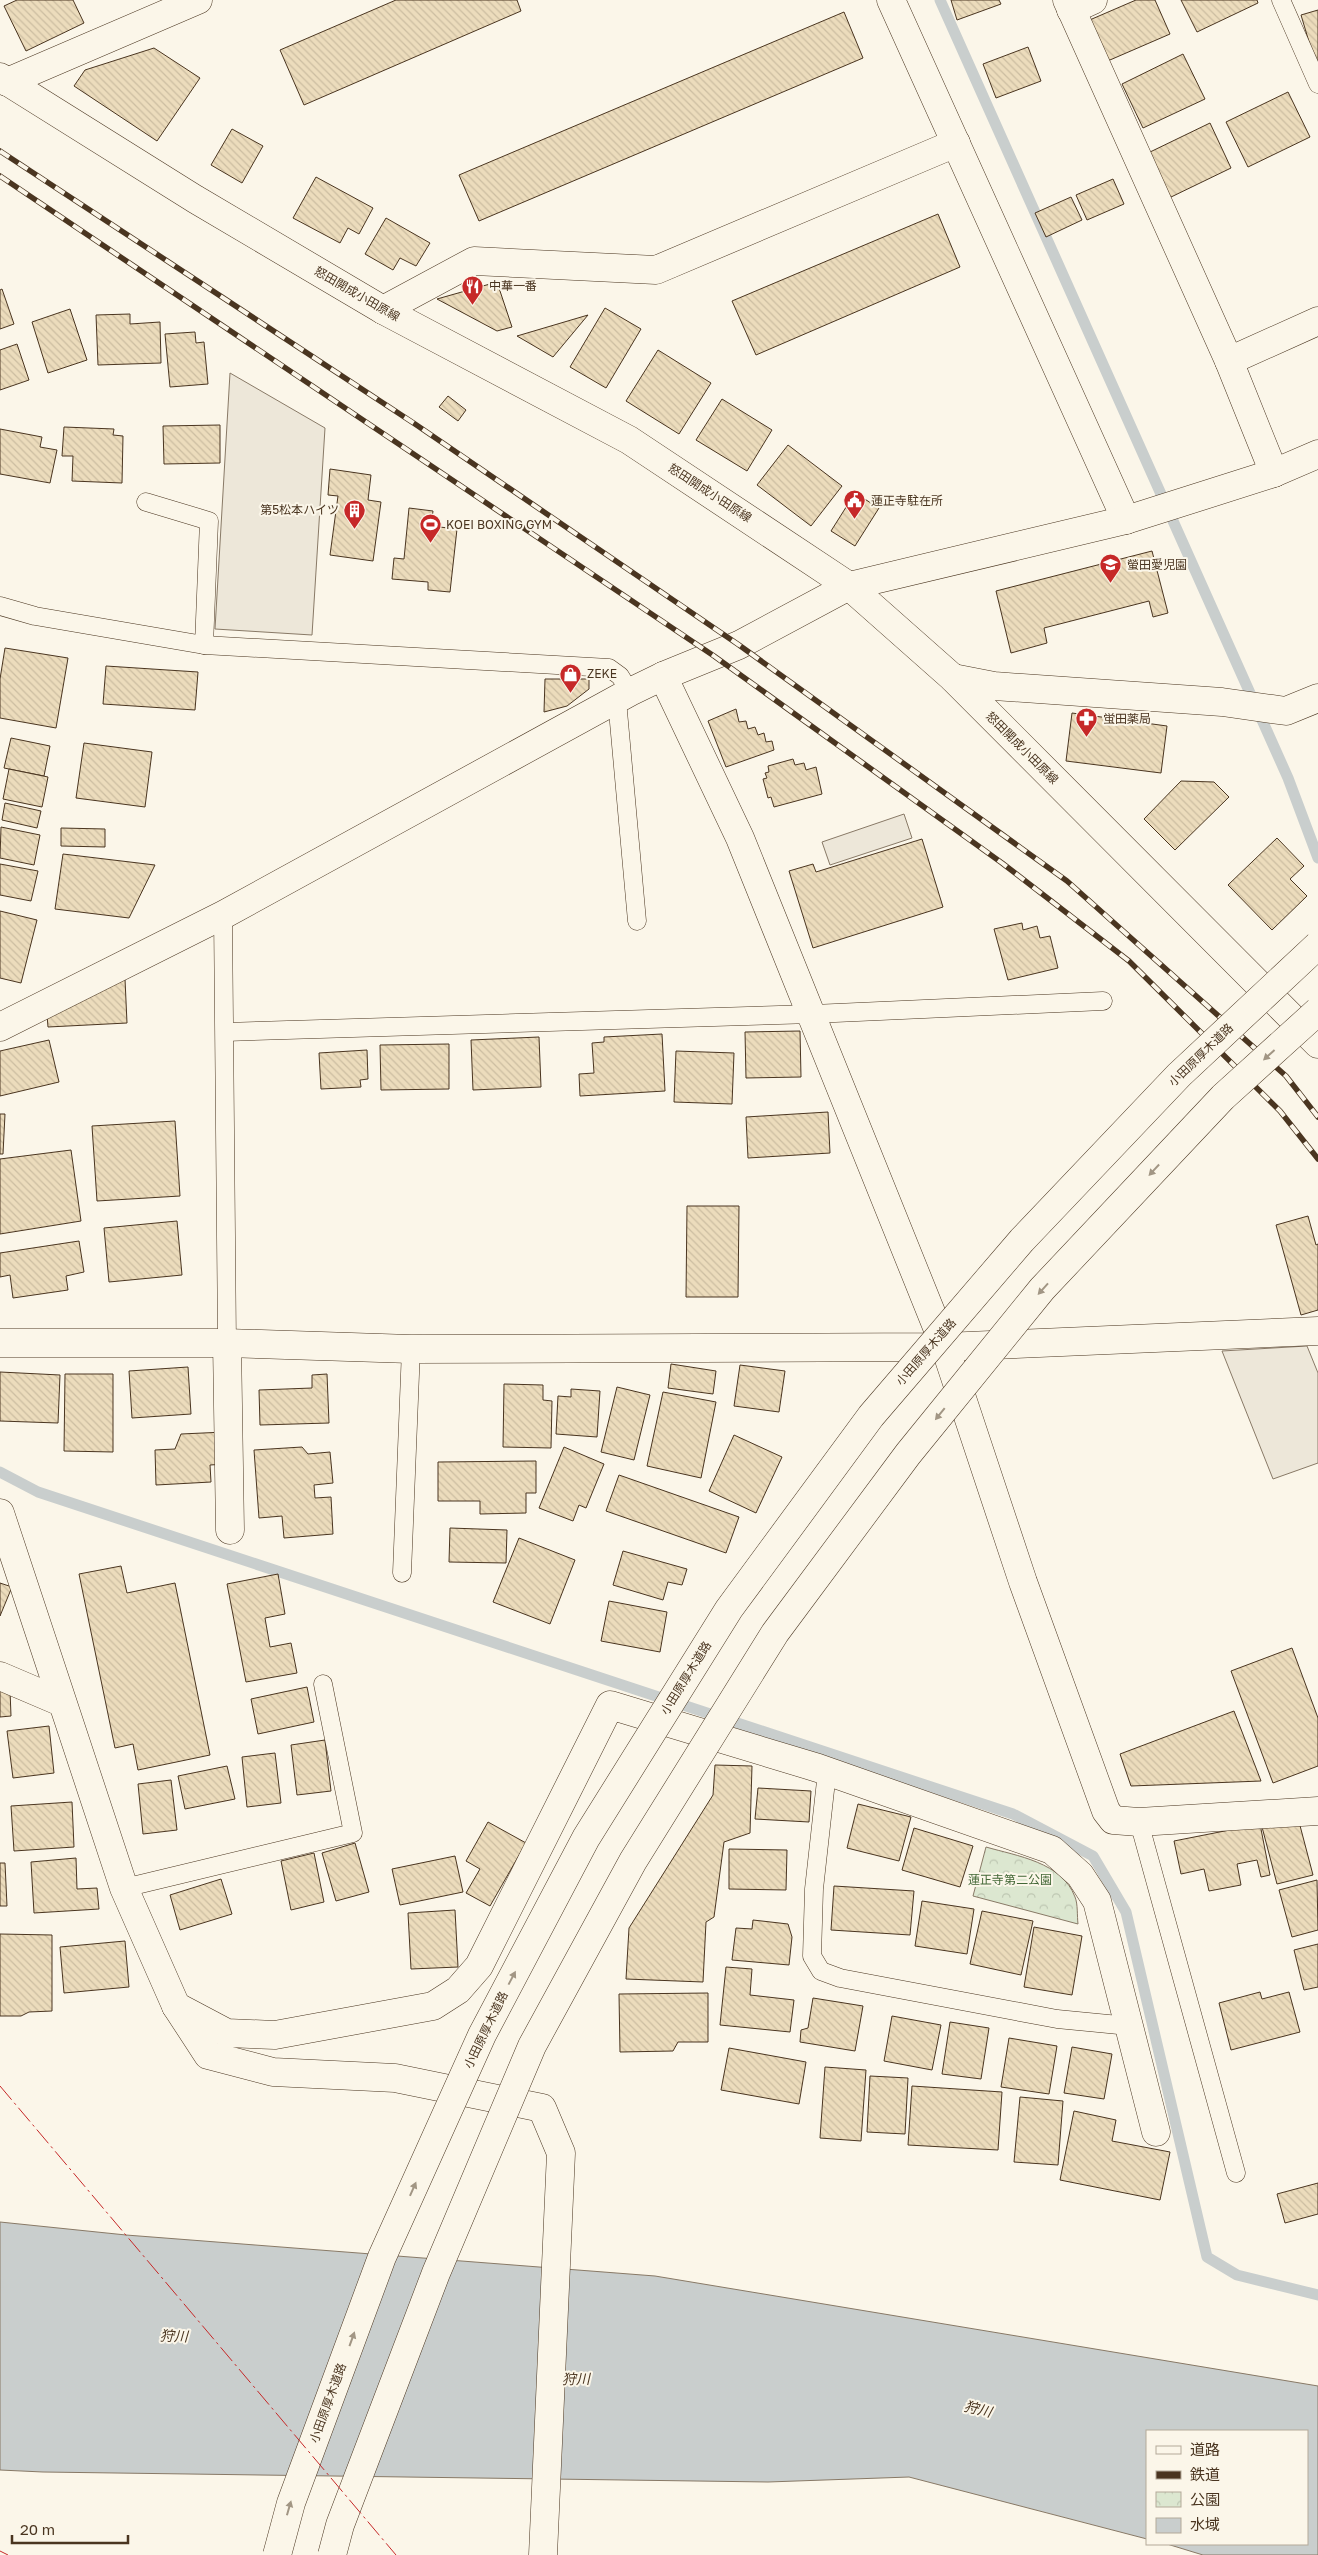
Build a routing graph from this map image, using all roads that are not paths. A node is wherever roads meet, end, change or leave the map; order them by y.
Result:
1 (198, 0) edge
2 (891, 0) edge
3 (1281, 0) edge
4 (1077, 3) edge
5 (3, 79) edge
6 (1318, 84) edge
7 (956, 142) junction
8 (384, 310) junction
9 (1318, 320) edge
10 (1229, 361) junction
11 (1318, 454) edge
12 (1274, 473) junction
13 (146, 502) dead end
14 (1126, 520) junction
15 (849, 586) junction
16 (0, 606) edge
17 (204, 645) junction
18 (663, 676) junction
19 (953, 678) junction
20 (623, 696) junction
21 (1318, 698) edge
22 (223, 915) junction
23 (637, 921) dead end
24 (1318, 945) edge
25 (1103, 1001) dead end
26 (1318, 1011) edge
27 (813, 1014) junction
28 (0, 1027) edge
29 (225, 1032) junction
30 (1318, 1044) edge
31 (1318, 1331) edge
32 (0, 1342) edge
33 (227, 1343) junction
34 (945, 1347) junction
35 (411, 1349) junction
36 (0, 1513) edge
37 (230, 1530) dead end
38 (402, 1573) dead end
39 (0, 1676) edge
40 (323, 1684) dead end
41 (61, 1702) junction
42 (827, 1772) junction
43 (1318, 1811) edge
44 (1139, 1822) junction
45 (124, 1888) junction
46 (176, 2006) junction
47 (1129, 2026) junction
48 (1156, 2132) dead end
49 (1236, 2173) dead end
50 (277, 2555) edge
51 (332, 2555) edge
52 (543, 2555) edge

1 - 5 main road
2 - 7 main road
3 - 6 lane
4 - 10 main road
5 - 8 main road, 怒田開成小田原線
7 - 8 main road
7 - 14 main road
8 - 15 main road, 怒田開成小田原線
9 - 10 main road
10 - 12 main road
11 - 12 main road
12 - 14 main road
13 - 17 lane
14 - 15 main road
15 - 18 main road
15 - 19 main road, 怒田開成小田原線
16 - 17 lane
17 - 20 lane
18 - 20 main road
18 - 27 main road
19 - 21 main road
19 - 30 main road, 怒田開成小田原線
20 - 22 main road
20 - 23 lane
22 - 28 main road
22 - 29 lane
50 -> 24 main road, 小田原厚木道路, bridge
25 - 27 lane
26 -> 51 main road, bridge
27 - 29 lane
27 - 34 main road
29 - 33 lane
31 - 34 main road
32 - 33 main road
33 - 35 main road
33 - 37 main road
34 - 35 main road
34 - 44 main road
35 - 38 lane
36 - 41 main road
39 - 41 main road
40 - 45 lane
41 - 45 main road
42 - 46 main road
42 - 47 main road
42 - 47 lane
43 - 44 main road
44 - 49 lane
45 - 46 main road
46 - 52 main road
47 - 48 main road

